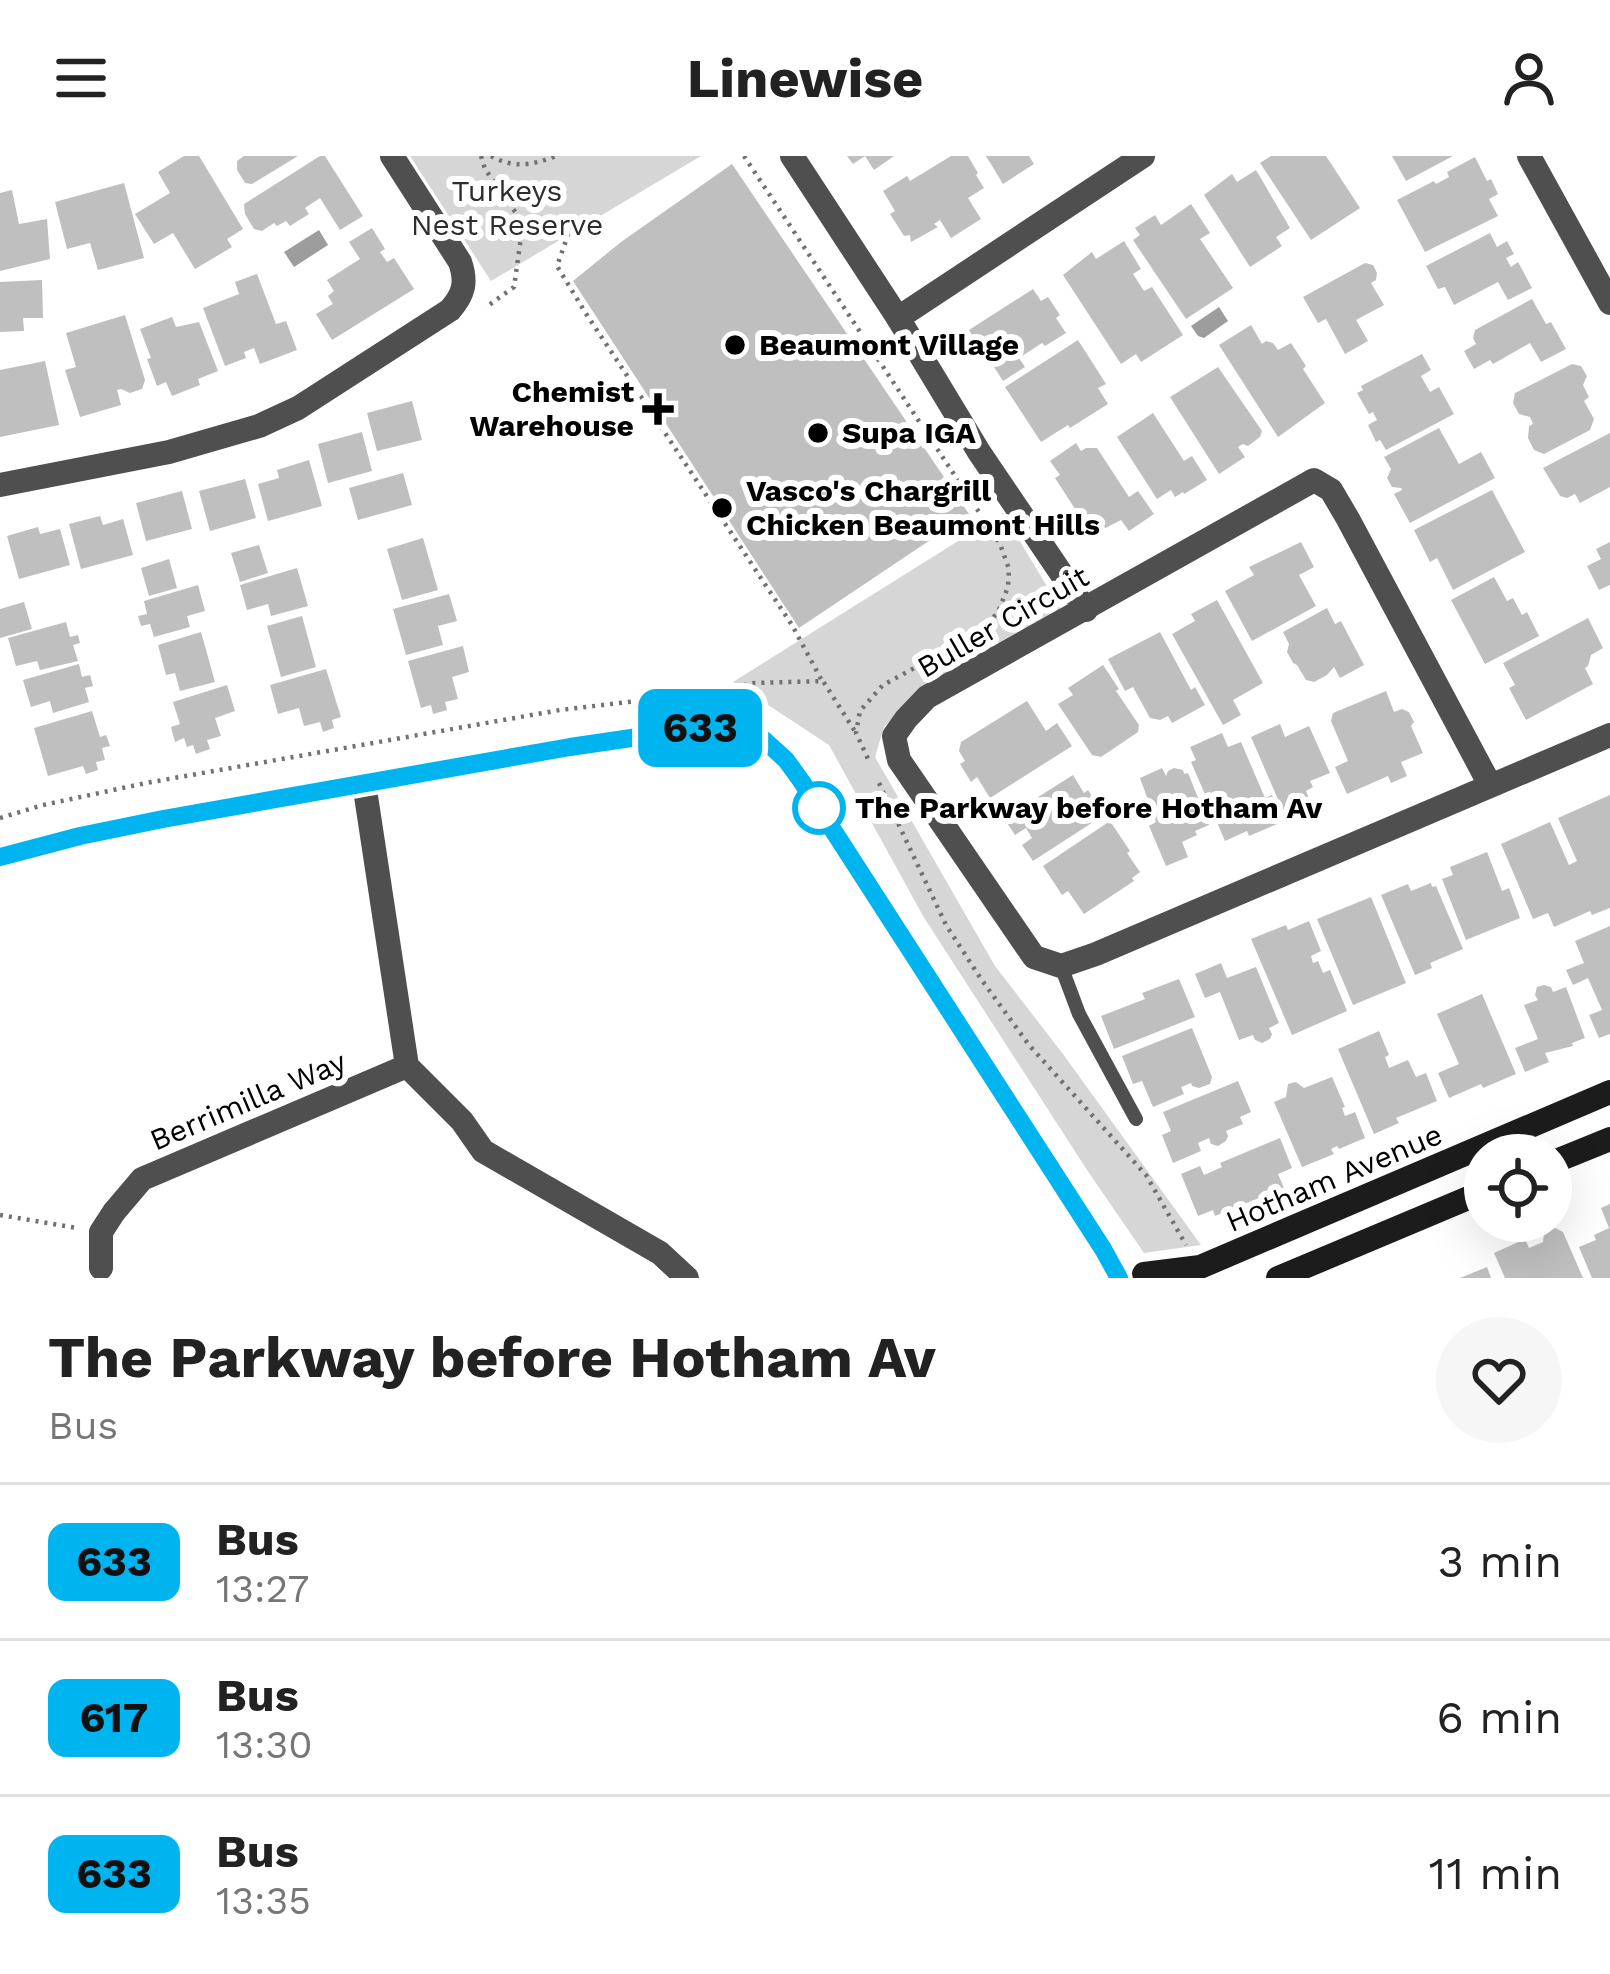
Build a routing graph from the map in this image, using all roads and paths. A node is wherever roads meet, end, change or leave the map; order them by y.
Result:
1 (392, 156) edge
2 (481, 156) edge
3 (491, 156) edge
4 (556, 156) edge
5 (792, 156) edge
6 (1143, 156) edge
7 (1529, 156) edge
8 (523, 223) junction
9 (1610, 303) edge
10 (482, 311) dead end
11 (898, 318) junction
12 (0, 485) edge
13 (1086, 610) junction
14 (823, 681) junction
15 (856, 733) dead end
16 (1610, 735) edge
17 (364, 783) junction
18 (1490, 785) junction
19 (0, 818) edge
20 (0, 857) edge
21 (1060, 966) junction
22 (407, 1066) junction
23 (1610, 1092) edge
24 (1136, 1119) dead end
25 (1610, 1138) edge
26 (1572, 1154) edge
27 (1464, 1200) edge
28 (0, 1215) edge
29 (101, 1232) junction
30 (101, 1268) dead end
31 (1138, 1277) edge
32 (687, 1278) edge
33 (1278, 1278) edge

1 - 12 street
2 - 8 path
3 - 4 path
5 - 11 street
6 - 11 street
7 - 9 street
8 - 10 path
8 - 14 path
11 - 13 street
13 - 18 street, Buller Circuit
13 - 21 street, Buller Circuit
14 - 15 path
14 - 19 path
16 - 18 street
17 - 20 street
17 - 22 street
17 - 31 street
18 - 21 street
21 - 24 lane
22 - 29 street, Berrimilla Way
22 - 32 street
23 - 31 street, Hotham Avenue
25 - 26 street
27 - 33 street
28 - 29 path
29 - 30 street

